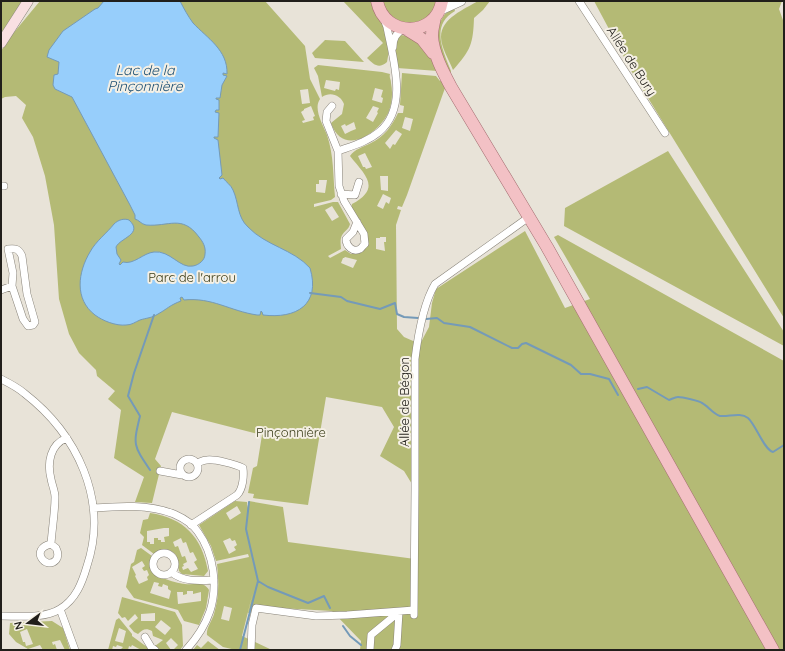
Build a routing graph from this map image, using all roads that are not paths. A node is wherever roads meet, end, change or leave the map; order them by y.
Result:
1 (28, 1) edge
2 (461, 1) edge
3 (579, 1) edge
4 (377, 2) edge
5 (439, 10) edge
6 (383, 16) junction
7 (404, 29) junction
8 (1, 43) edge
9 (392, 57) junction
10 (441, 64) junction
11 (332, 106) dead end
12 (665, 133) dead end
13 (338, 151) junction
14 (359, 182) dead end
15 (341, 194) junction
16 (530, 217) junction
17 (357, 222) dead end
18 (25, 280) junction
19 (12, 284) junction
20 (1, 290) edge
21 (1, 379) edge
22 (67, 438) junction
23 (197, 463) junction
24 (160, 471) dead end
25 (182, 475) junction
26 (93, 508) junction
27 (191, 525) junction
28 (51, 544) dead end
29 (171, 572) dead end
30 (214, 580) junction
31 (60, 609) junction
32 (399, 612) junction
33 (1, 616) edge
34 (145, 637) dead end
35 (75, 650) edge
36 (155, 650) edge
37 (186, 650) edge
38 (251, 650) edge
39 (370, 650) edge
40 (395, 650) edge
41 (773, 650) edge

1 - 8 main road
2 - 5 street
3 - 12 street, Allée de Bury
4 - 6 main road
5 - 7 main road
5 - 10 main road
6 - 7 main road
6 - 9 street
7 - 9 street
7 - 10 main road
9 - 13 street
10 - 16 main road
11 - 13 street
13 - 15 street
14 - 15 street
15 - 17 street
16 - 32 street, Allée de Bégon
16 - 41 main road
18 - 19 street
18 - 19 street
18 - 19 street
19 - 20 street
21 - 22 street
22 - 26 street
22 - 28 street
23 - 25 street
23 - 25 street
23 - 27 street
24 - 25 street
26 - 27 street
26 - 31 street
27 - 30 street
29 - 30 street
30 - 37 street
31 - 33 street
31 - 35 street
32 - 38 street
32 - 39 street
32 - 40 street
34 - 36 street

